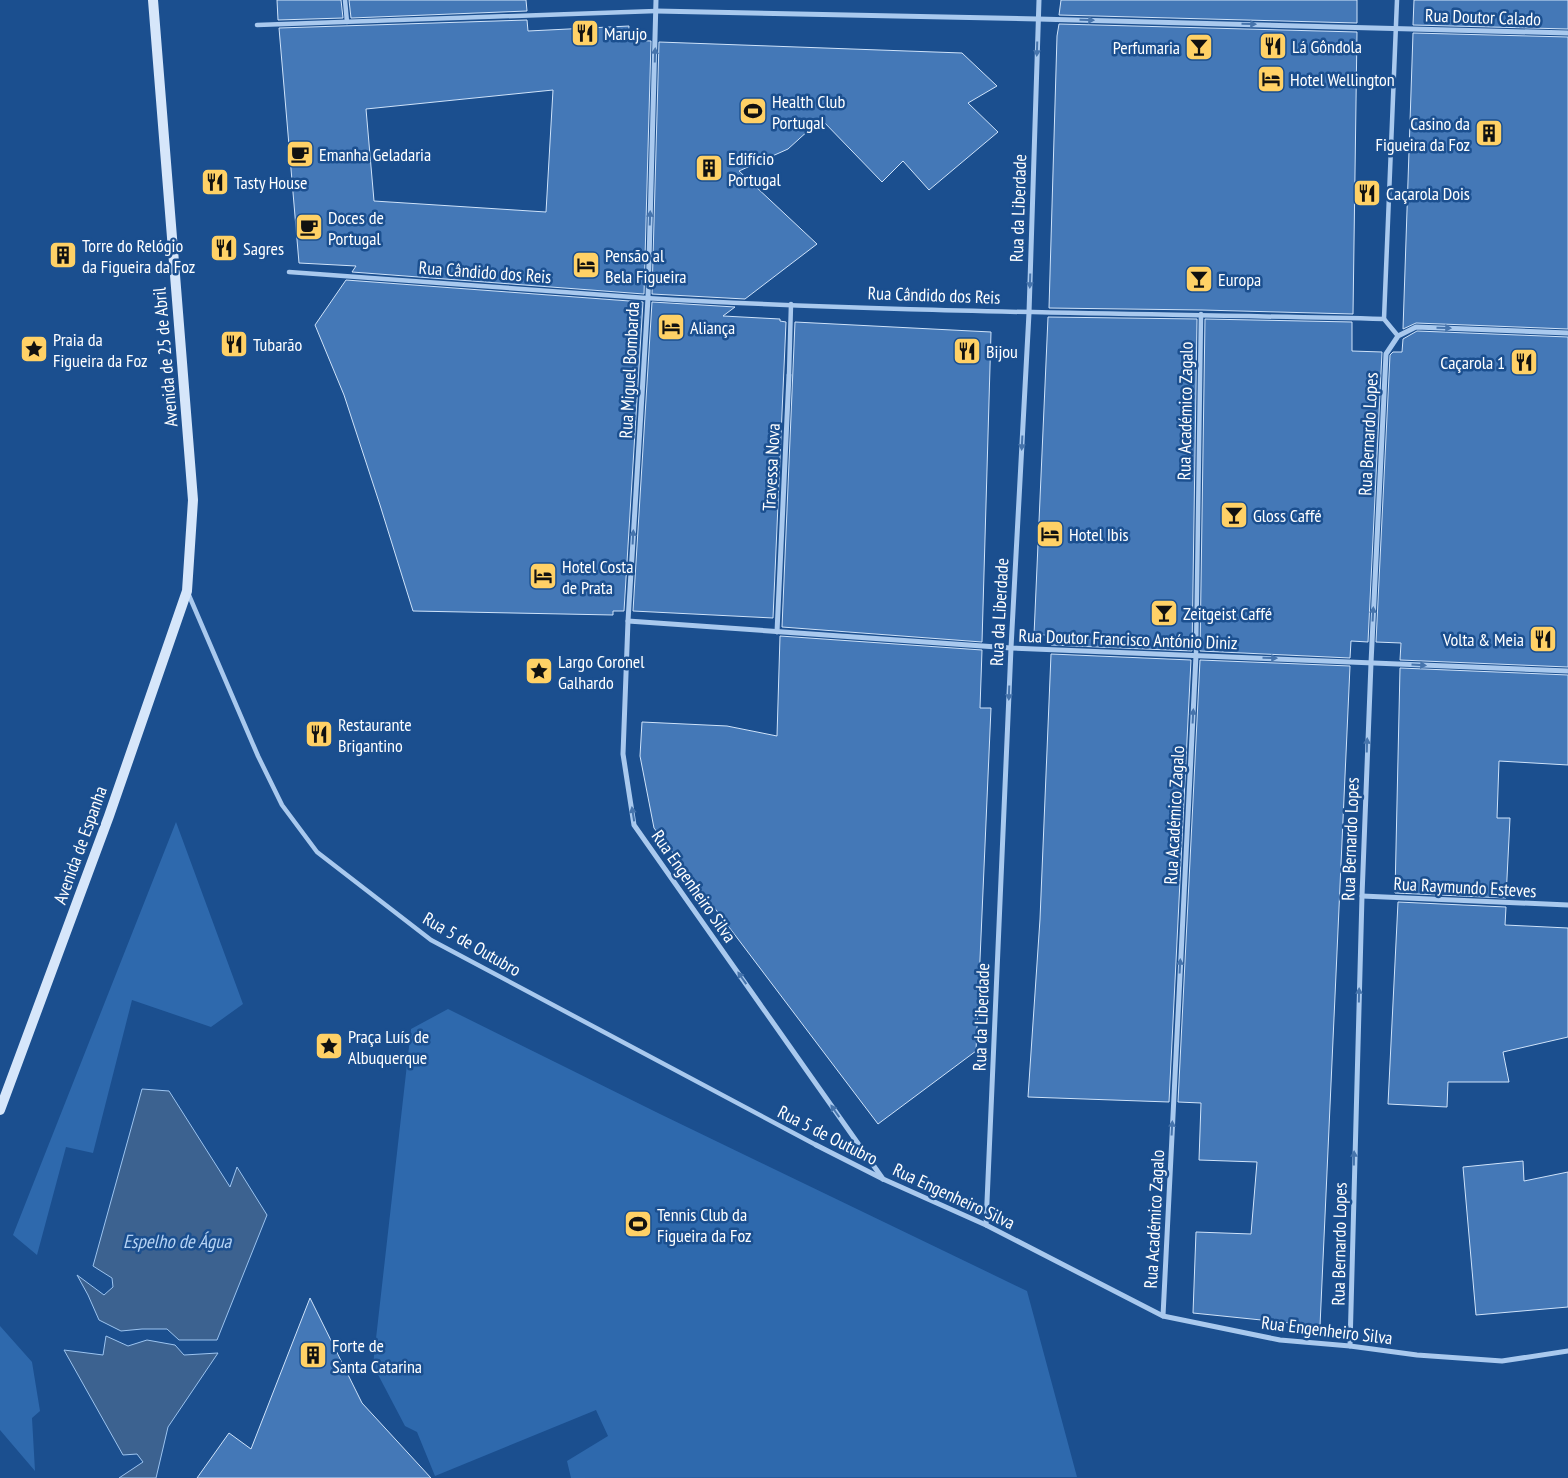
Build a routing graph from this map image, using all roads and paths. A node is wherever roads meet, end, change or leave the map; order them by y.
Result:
1 (153, 0) edge
2 (345, 0) edge
3 (656, 0) edge
4 (1039, 0) edge
5 (1396, 0) edge
6 (656, 11) junction
7 (1038, 19) junction
8 (346, 22) junction
9 (257, 25) dead end
10 (1395, 28) junction
11 (1568, 33) edge
12 (289, 272) dead end
13 (648, 298) junction
14 (791, 304) junction
15 (1029, 313) junction
16 (1200, 314) junction
17 (1384, 319) junction
18 (1568, 332) edge
19 (1398, 336) junction
20 (789, 375) joint
21 (187, 591) junction
22 (628, 621) junction
23 (777, 632) junction
24 (1011, 648) junction
25 (1196, 655) junction
26 (1371, 663) junction
27 (1568, 672) edge
28 (1362, 896) junction
29 (1568, 905) edge
30 (0, 1110) edge
31 (816, 1145) joint
32 (883, 1179) junction
33 (986, 1225) junction
34 (1162, 1316) junction
35 (1350, 1346) junction
36 (1568, 1351) edge

1 - 21 main road, Avenida de 25 de Abril
2 - 8 street
3 - 6 street, Rua Miguel Bombarda
4 - 7 street, Rua da Liberdade
5 - 10 street
6 - 7 street, Rua Doutor Calado
6 - 8 street, Rua Doutor Calado
13 -> 6 street, Rua Miguel Bombarda
7 -> 10 street, Rua Doutor Calado
7 -> 15 street, Rua da Liberdade
8 - 9 street, Rua Doutor Calado
10 - 11 street, Rua Doutor Calado
10 - 17 street
12 - 13 street, Rua Cândido dos Reis
13 - 14 street, Rua Cândido dos Reis
22 -> 13 street, Rua Miguel Bombarda
14 - 15 street, Rua Cândido dos Reis
14 - 20 street, Travessa Nova
15 - 16 street, Rua Cândido dos Reis
15 -> 24 street, Rua da Liberdade
16 - 17 street, Rua Cândido dos Reis
16 - 25 street, Rua Académico Zagalo
17 - 19 street
19 -> 18 street
26 -> 19 street, Rua Bernardo Lopes
20 - 23 street, Travessa Nova
21 - 30 main road, Avenida de Espanha
21 - 31 street, Rua 5 de Outubro
22 - 23 street, Rua Doutor Francisco António Diniz
32 -> 22 street, Rua Engenheiro Silva
23 - 24 street, Rua Doutor Francisco António Diniz
24 - 25 street, Rua Doutor Francisco António Diniz
24 -> 33 street, Rua da Liberdade
25 -> 26 street, Rua Doutor Francisco António Diniz
34 -> 25 street, Rua Académico Zagalo
26 -> 27 street, Rua Doutor Francisco António Diniz
28 -> 26 street, Rua Bernardo Lopes
28 - 29 street, Rua Raymundo Esteves
35 -> 28 street, Rua Bernardo Lopes
31 - 32 street, Rua 5 de Outubro
32 - 33 street, Rua Engenheiro Silva
33 - 34 street, Rua Engenheiro Silva
34 - 35 street, Rua Engenheiro Silva
35 - 36 street, Rua Engenheiro Silva

